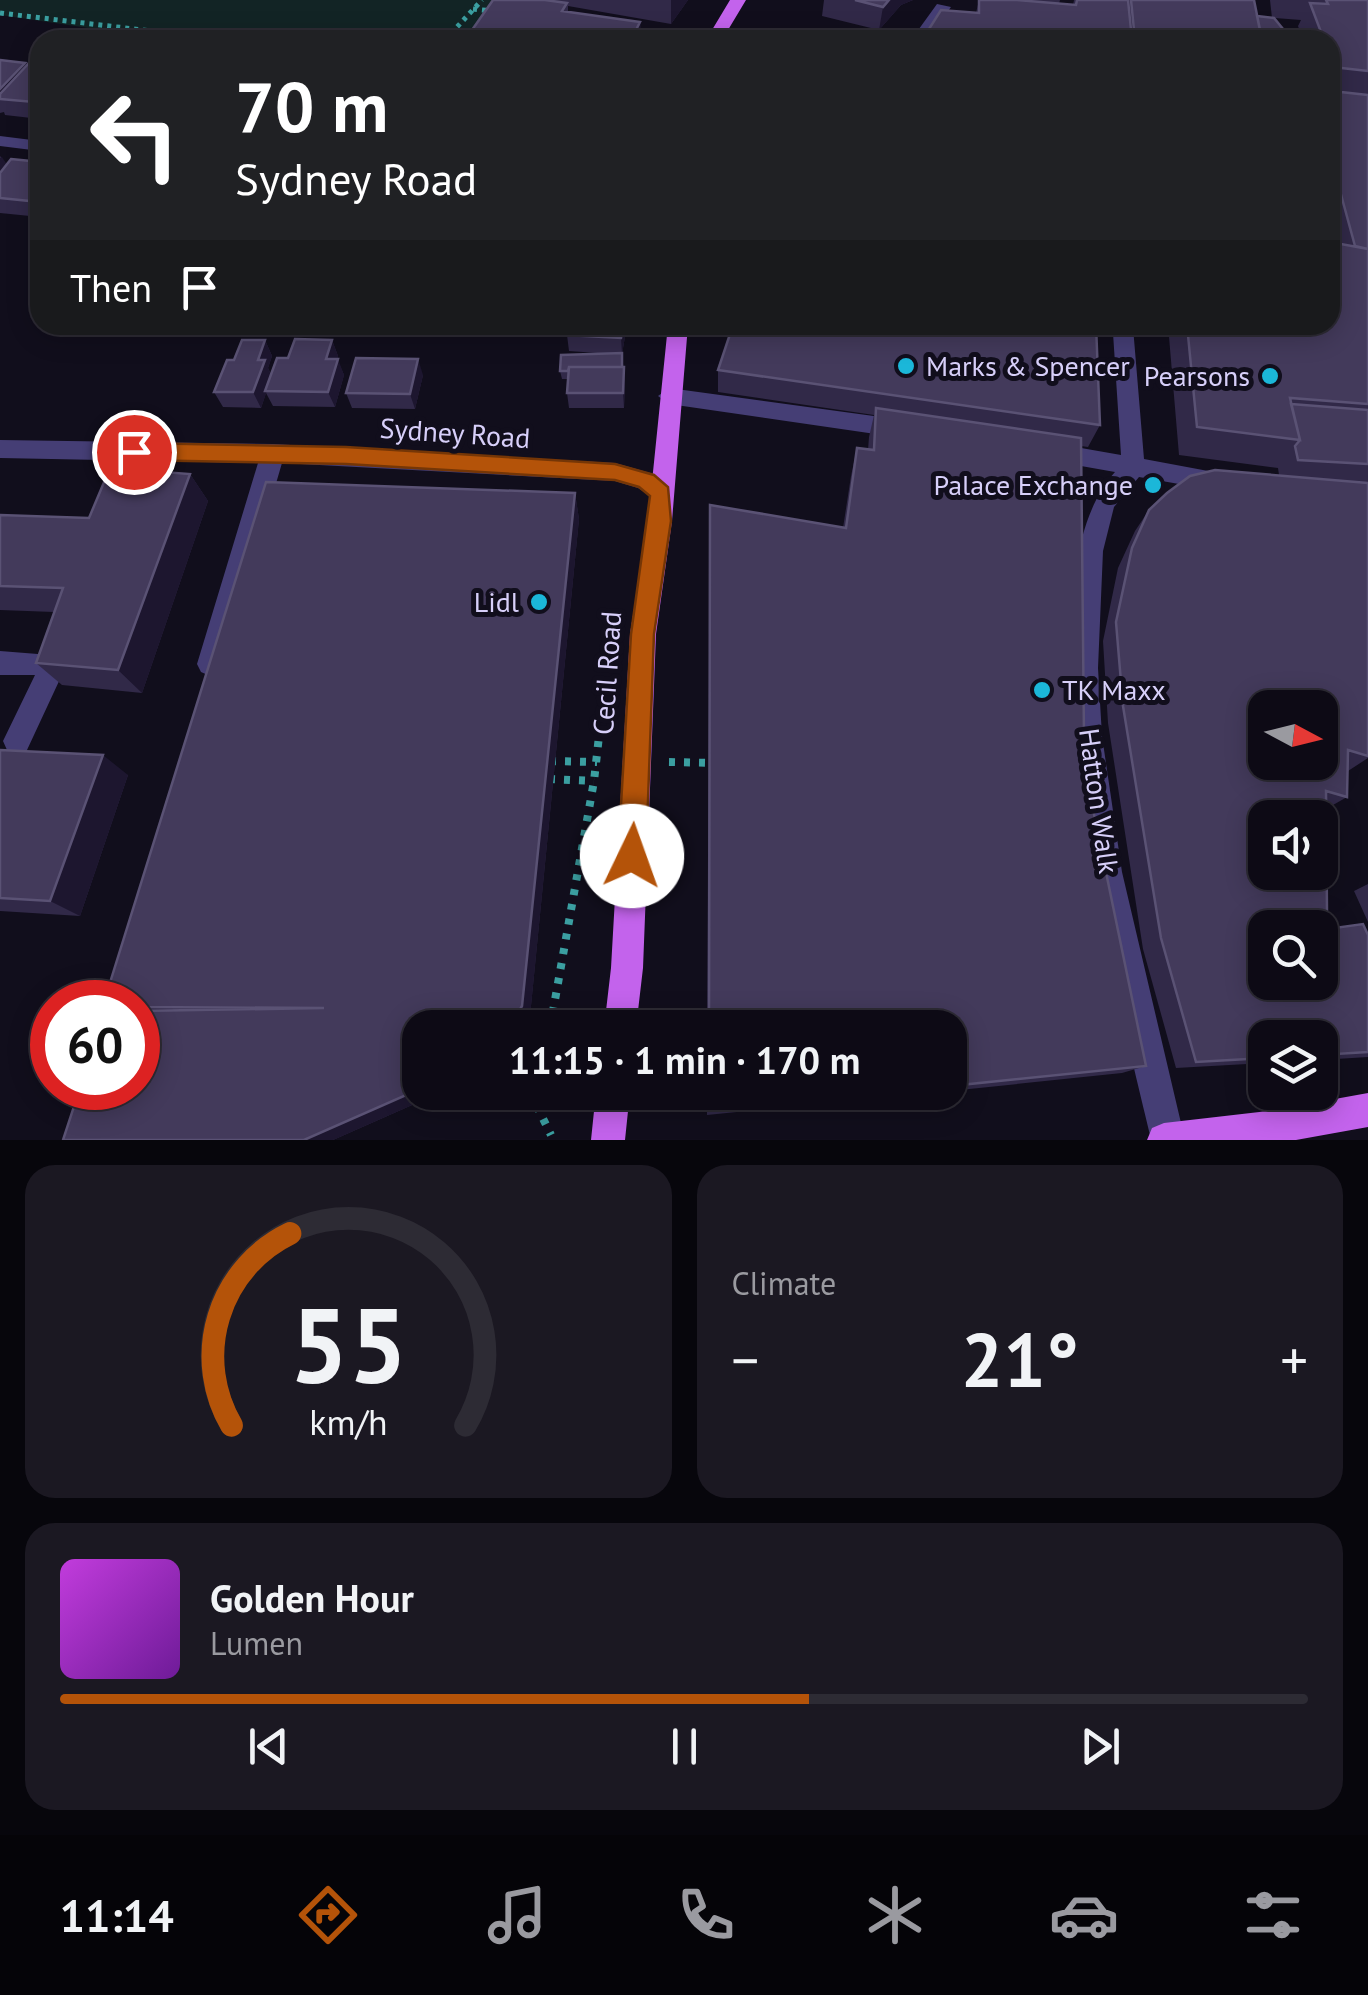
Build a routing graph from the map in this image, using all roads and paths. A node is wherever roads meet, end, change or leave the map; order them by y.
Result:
1 (482, 0) edge
2 (738, 0) edge
3 (942, 7) edge
4 (473, 9) junction
5 (496, 12) edge
6 (0, 13) edge
7 (142, 30) edge
8 (454, 30) edge
9 (720, 30) edge
10 (926, 30) edge
11 (0, 141) edge
12 (30, 145) edge
13 (677, 335) edge
14 (1124, 335) edge
15 (669, 396) junction
16 (927, 433) edge
17 (1019, 447) edge
18 (0, 450) edge
19 (272, 454) junction
20 (1133, 468) junction
21 (1242, 485) edge
22 (660, 493) junction
23 (0, 663) edge
24 (606, 675) dead end
25 (200, 697) edge
26 (17, 741) dead end
27 (710, 762) edge
28 (730, 763) edge
29 (544, 779) edge
30 (594, 780) junction
31 (553, 1010) edge
32 (622, 1010) edge
33 (539, 1110) edge
34 (611, 1110) edge
35 (1368, 1110) edge
36 (551, 1135) dead end
37 (608, 1140) edge
38 (1166, 1140) edge

1 - 4 path
2 - 9 main road
3 - 10 street
4 - 5 path
4 - 8 path
6 - 7 path
11 - 12 street
13 - 15 main road, Cecil Road
14 - 20 street
15 - 16 street
15 - 22 main road, Cecil Road
17 - 20 street
18 - 19 street, Sydney Road
19 - 22 street, Sydney Road
19 - 25 street
20 - 21 street
20 - 38 street, Hatton Walk
22 - 32 main road, Cecil Road
23 - 26 street
24 - 30 path
27 - 28 path
29 - 30 path
30 - 31 path
33 - 36 path
34 - 37 main road
35 - 38 main road

